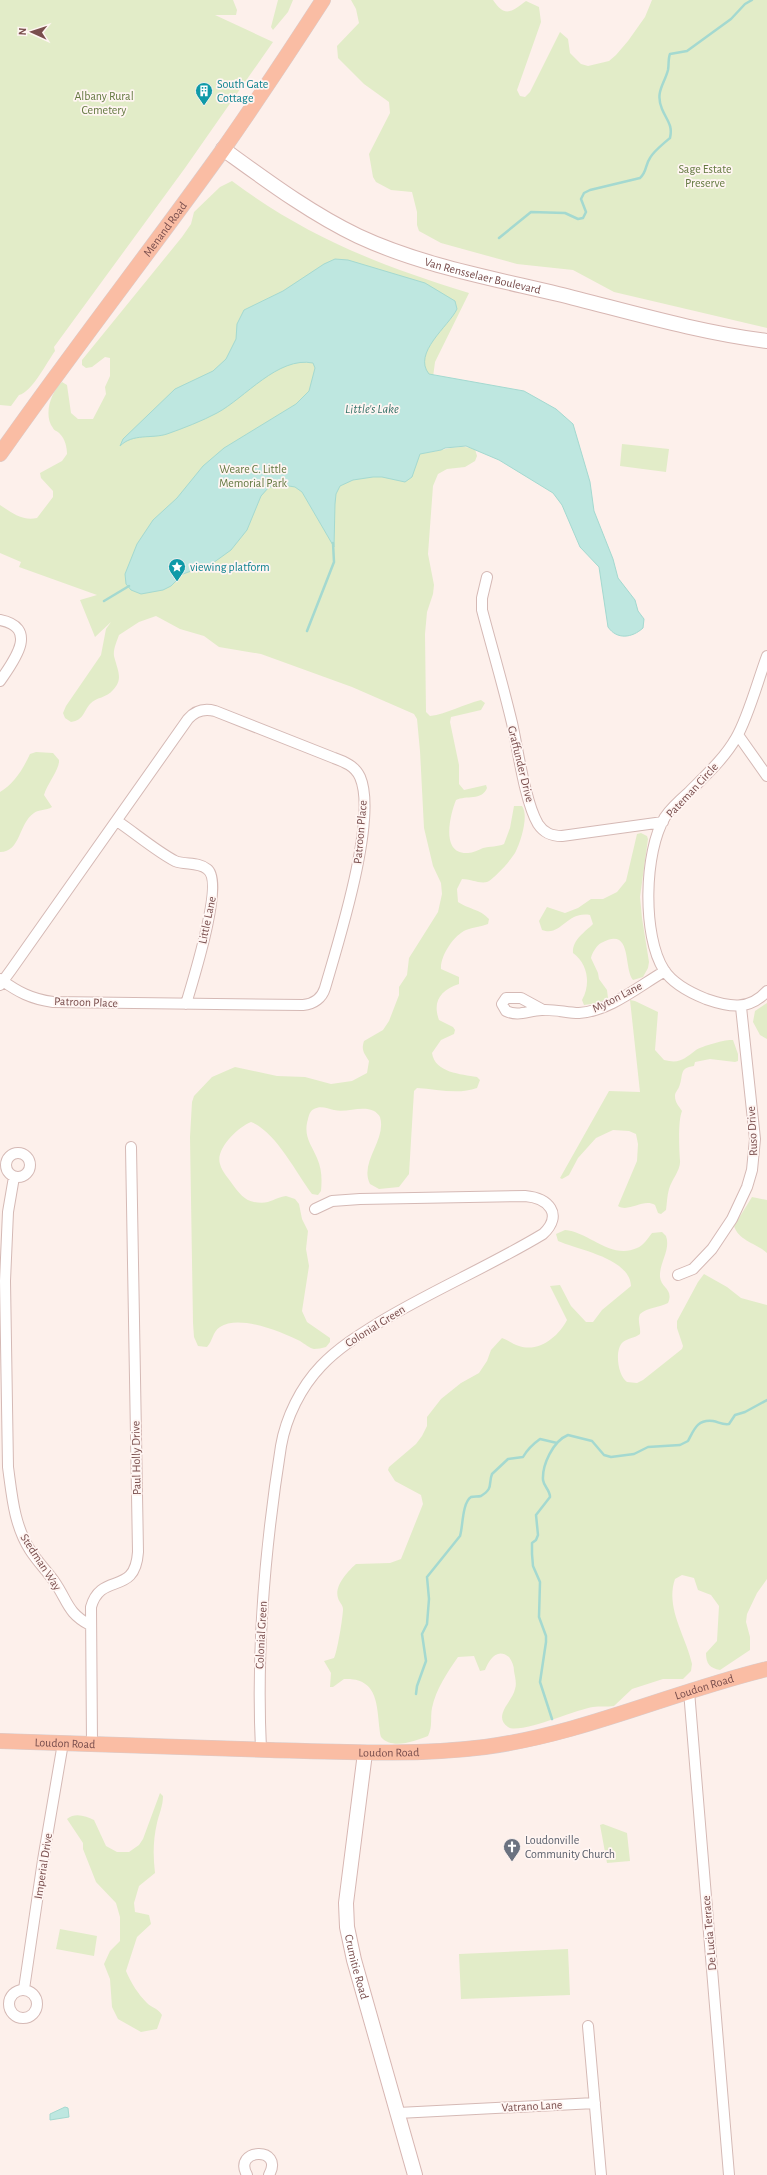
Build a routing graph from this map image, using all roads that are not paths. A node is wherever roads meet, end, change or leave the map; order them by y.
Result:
1 (323, 0) edge
2 (223, 149) junction
3 (767, 341) edge
4 (0, 454) edge
5 (487, 577) dead end
6 (0, 620) edge
7 (767, 656) edge
8 (0, 681) edge
9 (738, 735) junction
10 (767, 776) edge
11 (117, 821) junction
12 (663, 822) junction
13 (665, 971) junction
14 (1, 981) edge
15 (767, 991) edge
16 (186, 1004) junction
17 (740, 1007) junction
18 (543, 1010) dead end
19 (131, 1147) dead end
20 (14, 1177) dead end
21 (315, 1209) dead end
22 (678, 1275) dead end
23 (90, 1625) junction
24 (767, 1669) edge
25 (689, 1691) junction
26 (0, 1741) edge
27 (63, 1743) junction
28 (92, 1744) junction
29 (261, 1749) junction
30 (366, 1753) junction
31 (24, 1989) dead end
32 (588, 2026) dead end
33 (594, 2103) junction
34 (398, 2113) junction
35 (247, 2175) edge
36 (269, 2175) edge
37 (415, 2175) edge
38 (601, 2175) edge
39 (729, 2175) edge

1 - 2 main road, Menand Road
2 - 3 main road, Van Rensselaer Boulevard
2 - 4 main road, Menand Road
5 - 12 street, Graffunder Drive
6 - 8 street
7 - 9 street, Pateman Circle
9 - 10 street
9 - 12 street, Pateman Circle
11 - 14 street, Patroon Place
11 - 16 street, Little Lane
11 - 16 street, Patroon Place
12 - 13 street, Pateman Circle
13 - 17 street, Pateman Circle
13 - 18 street, Myton Lane
14 - 16 street, Patroon Place
15 - 17 street
17 - 22 street, Ruso Drive
19 - 23 street, Paul Holly Drive
20 - 23 street, Stedman Way
21 - 29 street, Colonial Green
23 - 28 street, Paul Holly Drive
24 - 25 main road, Loudon Road
25 - 30 main road, Loudon Road
25 - 39 street, De Lucia Terrace
26 - 27 main road, Loudon Road
27 - 28 main road, Loudon Road
27 - 31 street, Imperial Drive
28 - 29 main road, Loudon Road
29 - 30 main road, Loudon Road
30 - 34 main road, Crumitie Road
32 - 33 street
33 - 34 street, Vatrano Lane
33 - 38 street
34 - 37 main road, Crumitie Road
35 - 36 street

